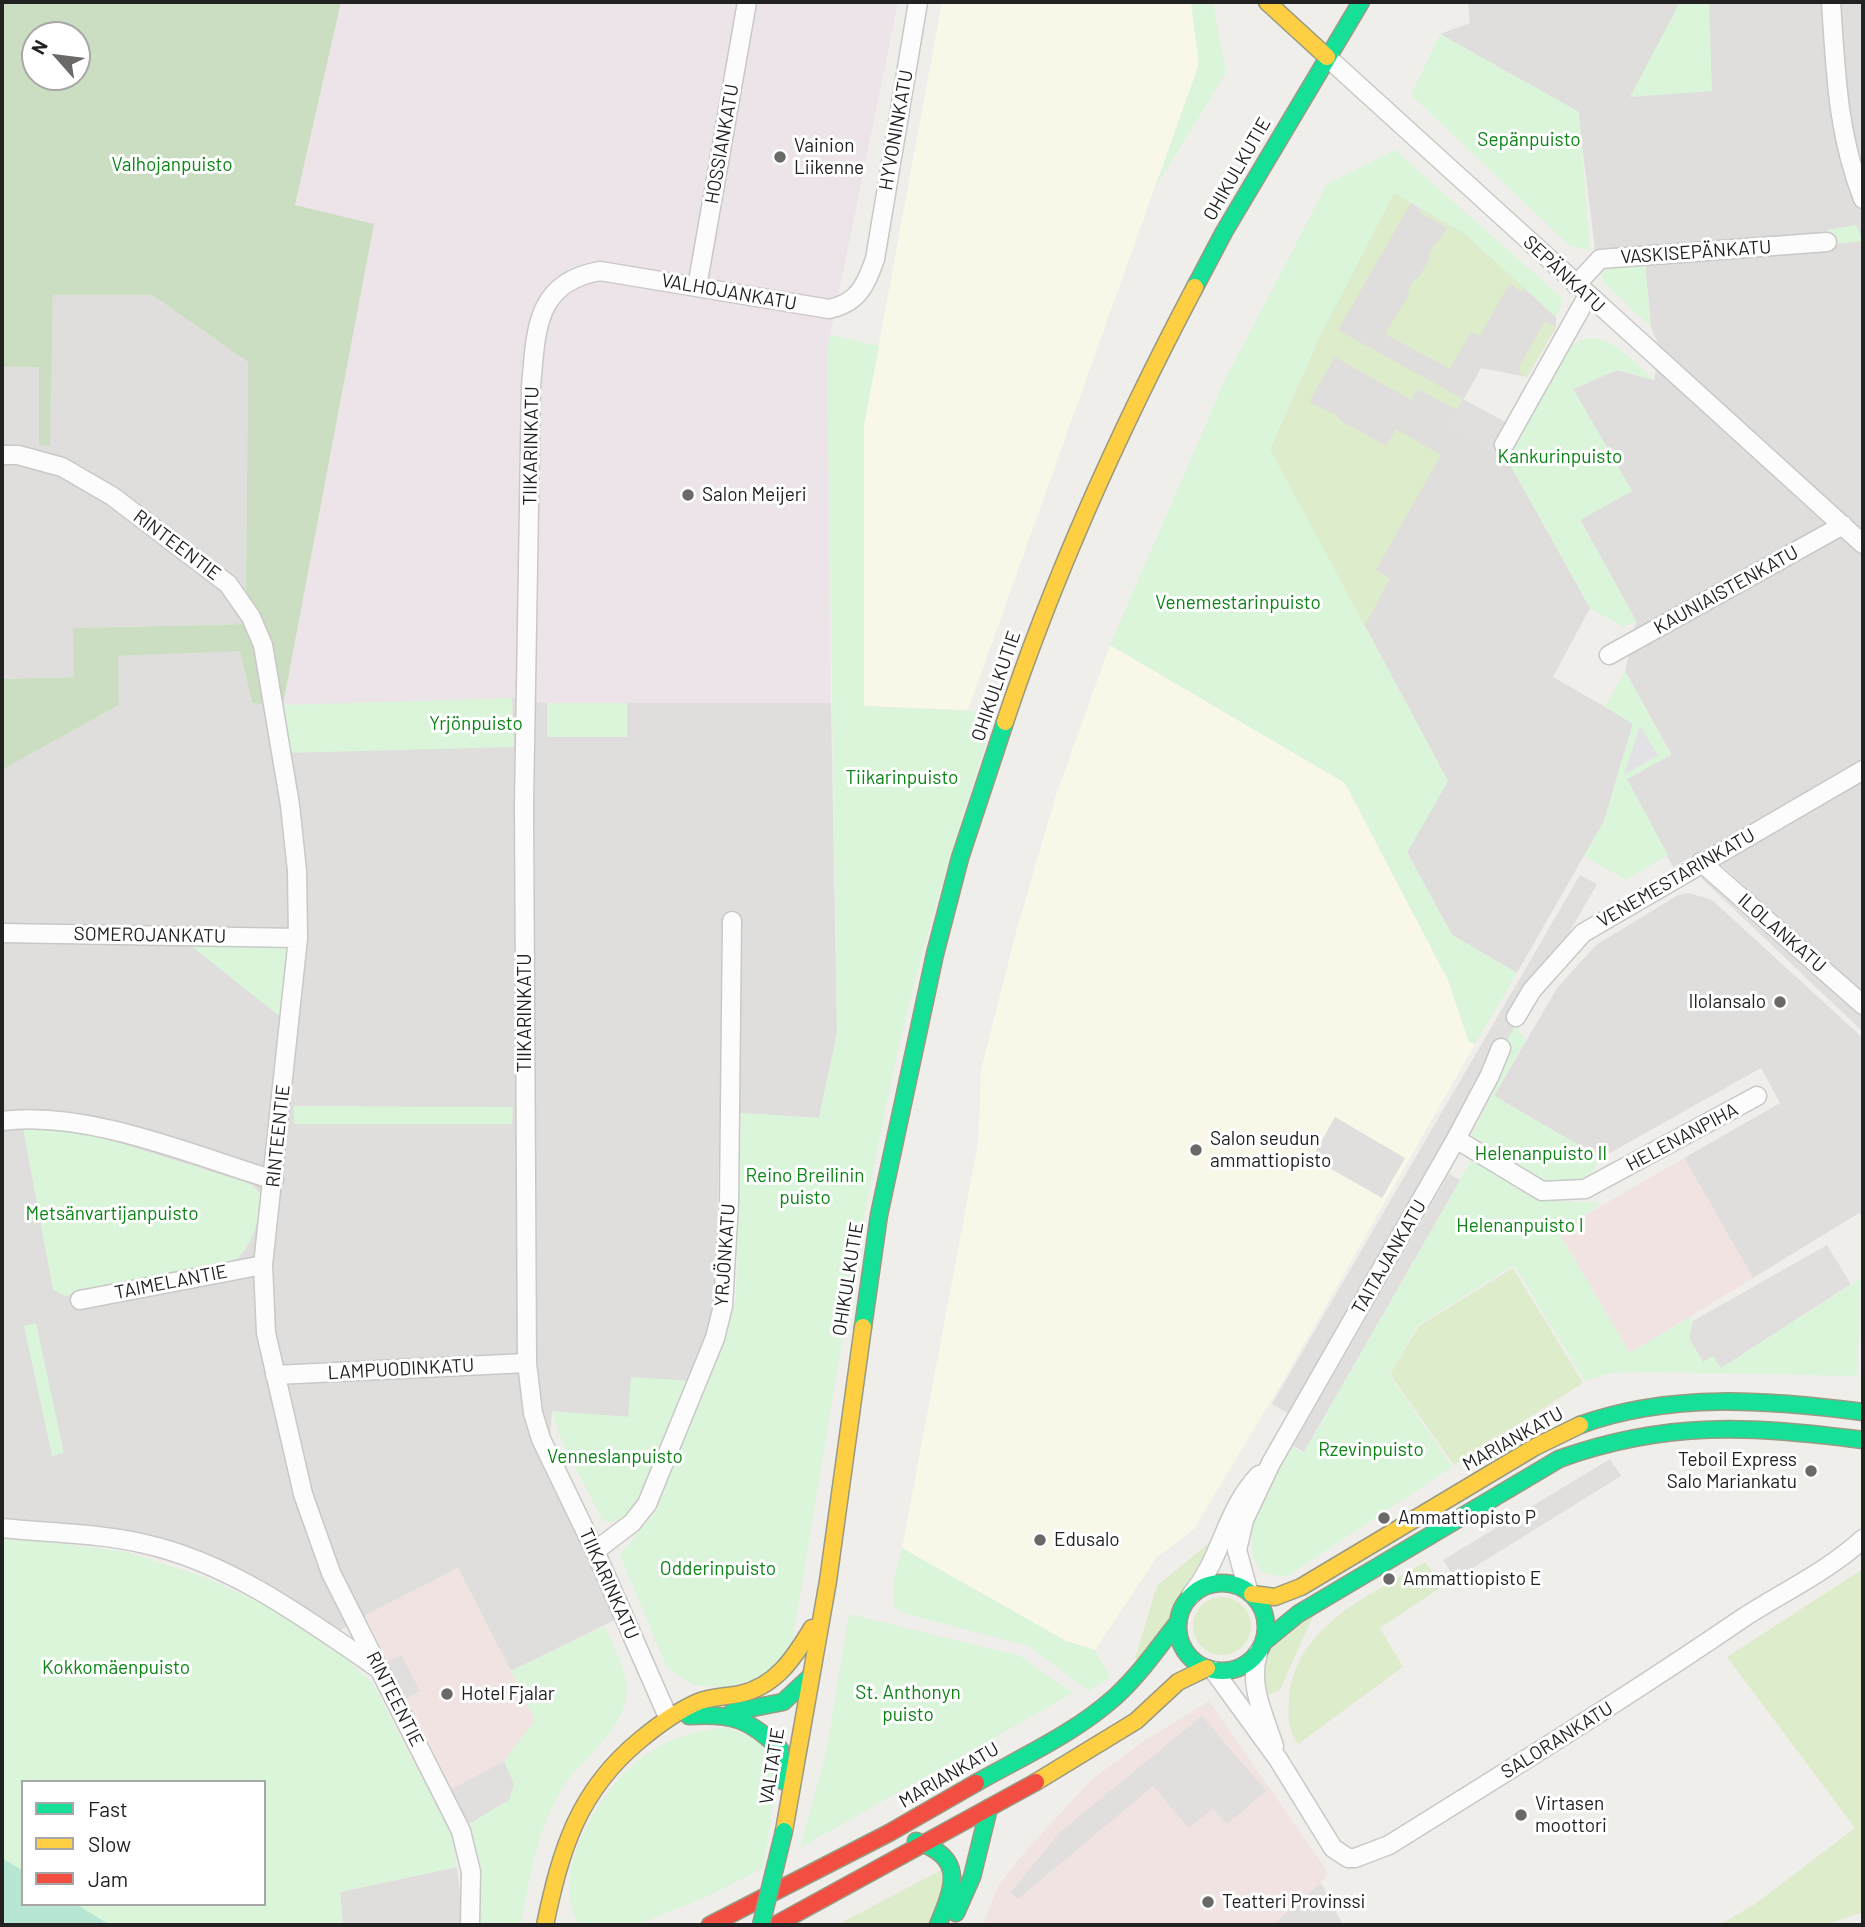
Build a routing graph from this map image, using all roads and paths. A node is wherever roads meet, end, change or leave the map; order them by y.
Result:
1 (747, 2) edge
2 (918, 2) edge
3 (1267, 2) edge
4 (1361, 2) edge
5 (1831, 2) edge
6 (1327, 57) junction
7 (1863, 199) edge
8 (1827, 242) dead end
9 (875, 259) joint
10 (561, 287) joint
11 (697, 287) junction
12 (1582, 291) junction
13 (1504, 445) dead end
14 (2, 455) edge
15 (1843, 525) junction
16 (1863, 544) edge
17 (1609, 655) dead end
18 (1863, 770) edge
19 (1701, 862) junction
20 (732, 921) dead end
21 (2, 933) edge
22 (298, 938) junction
23 (1863, 1005) edge
24 (1516, 1017) dead end
25 (1501, 1048) dead end
26 (1757, 1096) dead end
27 (2, 1121) edge
28 (1456, 1139) junction
29 (274, 1180) junction
30 (263, 1265) junction
31 (80, 1300) dead end
32 (527, 1363) junction
33 (275, 1375) junction
34 (1863, 1412) edge
35 (1863, 1440) edge
36 (1271, 1463) junction
37 (2, 1528) edge
38 (1863, 1539) edge
39 (595, 1551) junction
40 (1250, 1592) junction
41 (1191, 1595) junction
42 (821, 1612) junction
43 (1178, 1622) junction
44 (1261, 1648) junction
45 (379, 1669) junction
46 (1211, 1670) junction
47 (809, 1678) junction
48 (721, 1714) junction
49 (668, 1717) junction
50 (1278, 1759) junction
51 (989, 1808) junction
52 (785, 1824) junction
53 (889, 1833) junction
54 (927, 1844) junction
55 (550, 1900) junction
56 (470, 1925) edge
57 (545, 1925) edge
58 (560, 1925) edge
59 (710, 1925) edge
60 (761, 1925) edge
61 (775, 1925) edge
62 (938, 1925) edge
63 (948, 1925) edge

1 - 11 street, HOSSIANKATU
2 - 9 street, HYVONINKATU
3 - 6 main road, SEPÄNKATU
4 - 6 main road, OHIKULKUTIE
5 - 7 street
6 - 12 street, SEPÄNKATU
6 - 42 main road, OHIKULKUTIE
8 - 12 street, VASKISEPÄNKATU
9 - 11 street, VALHOJANKATU
10 - 11 street, VALHOJANKATU
10 - 32 street, TIIKARINKATU
12 - 13 street, VASKISEPÄNKATU
12 - 15 street, SEPÄNKATU
14 - 22 street, RINTEENTIE
15 - 16 street, SEPÄNKATU
15 - 17 street, KAUNIAISTENKATU
18 - 19 street, VENEMESTARINKATU
19 - 23 street, ILOLANKATU
19 - 24 street, VENEMESTARINKATU
20 - 39 street, YRJÖNKATU
21 - 22 street, SOMEROJANKATU
22 - 29 street, RINTEENTIE
25 - 28 street, TAITAJANKATU
26 - 28 street, HELENANPIHA
27 - 29 street
28 - 36 street, TAITAJANKATU
29 - 30 street, RINTEENTIE
30 - 31 street, TAIMELANTIE
30 - 33 street, RINTEENTIE
32 - 33 street, LAMPUODINKATU
32 - 39 street, TIIKARINKATU
33 - 45 street, RINTEENTIE
34 - 40 main road, MARIANKATU
35 - 44 main road, MARIANKATU
36 - 40 street, TAITAJANKATU
36 - 41 street, TAITAJANKATU
37 - 45 street
38 - 50 street, SALORANKATU
39 - 49 street, TIIKARINKATU
40 - 41 main road
40 - 44 main road
41 - 43 main road
42 - 47 main road, VALTATIE
42 - 49 main road
43 - 46 main road
43 - 53 main road, MARIANKATU
44 - 46 main road
44 - 50 street, SALORANKATU
45 - 56 street, RINTEENTIE
46 - 50 street, SALORANKATU
46 - 51 main road
47 - 48 main road
47 - 52 main road, VALTATIE
48 - 49 main road
48 - 52 main road
49 - 55 main road
51 - 54 main road
51 - 63 main road
52 - 60 main road, VALTATIE, bridge
53 - 54 main road
53 - 59 main road, MARIANKATU
54 - 61 main road
54 - 62 main road
55 - 57 main road
55 - 58 main road

